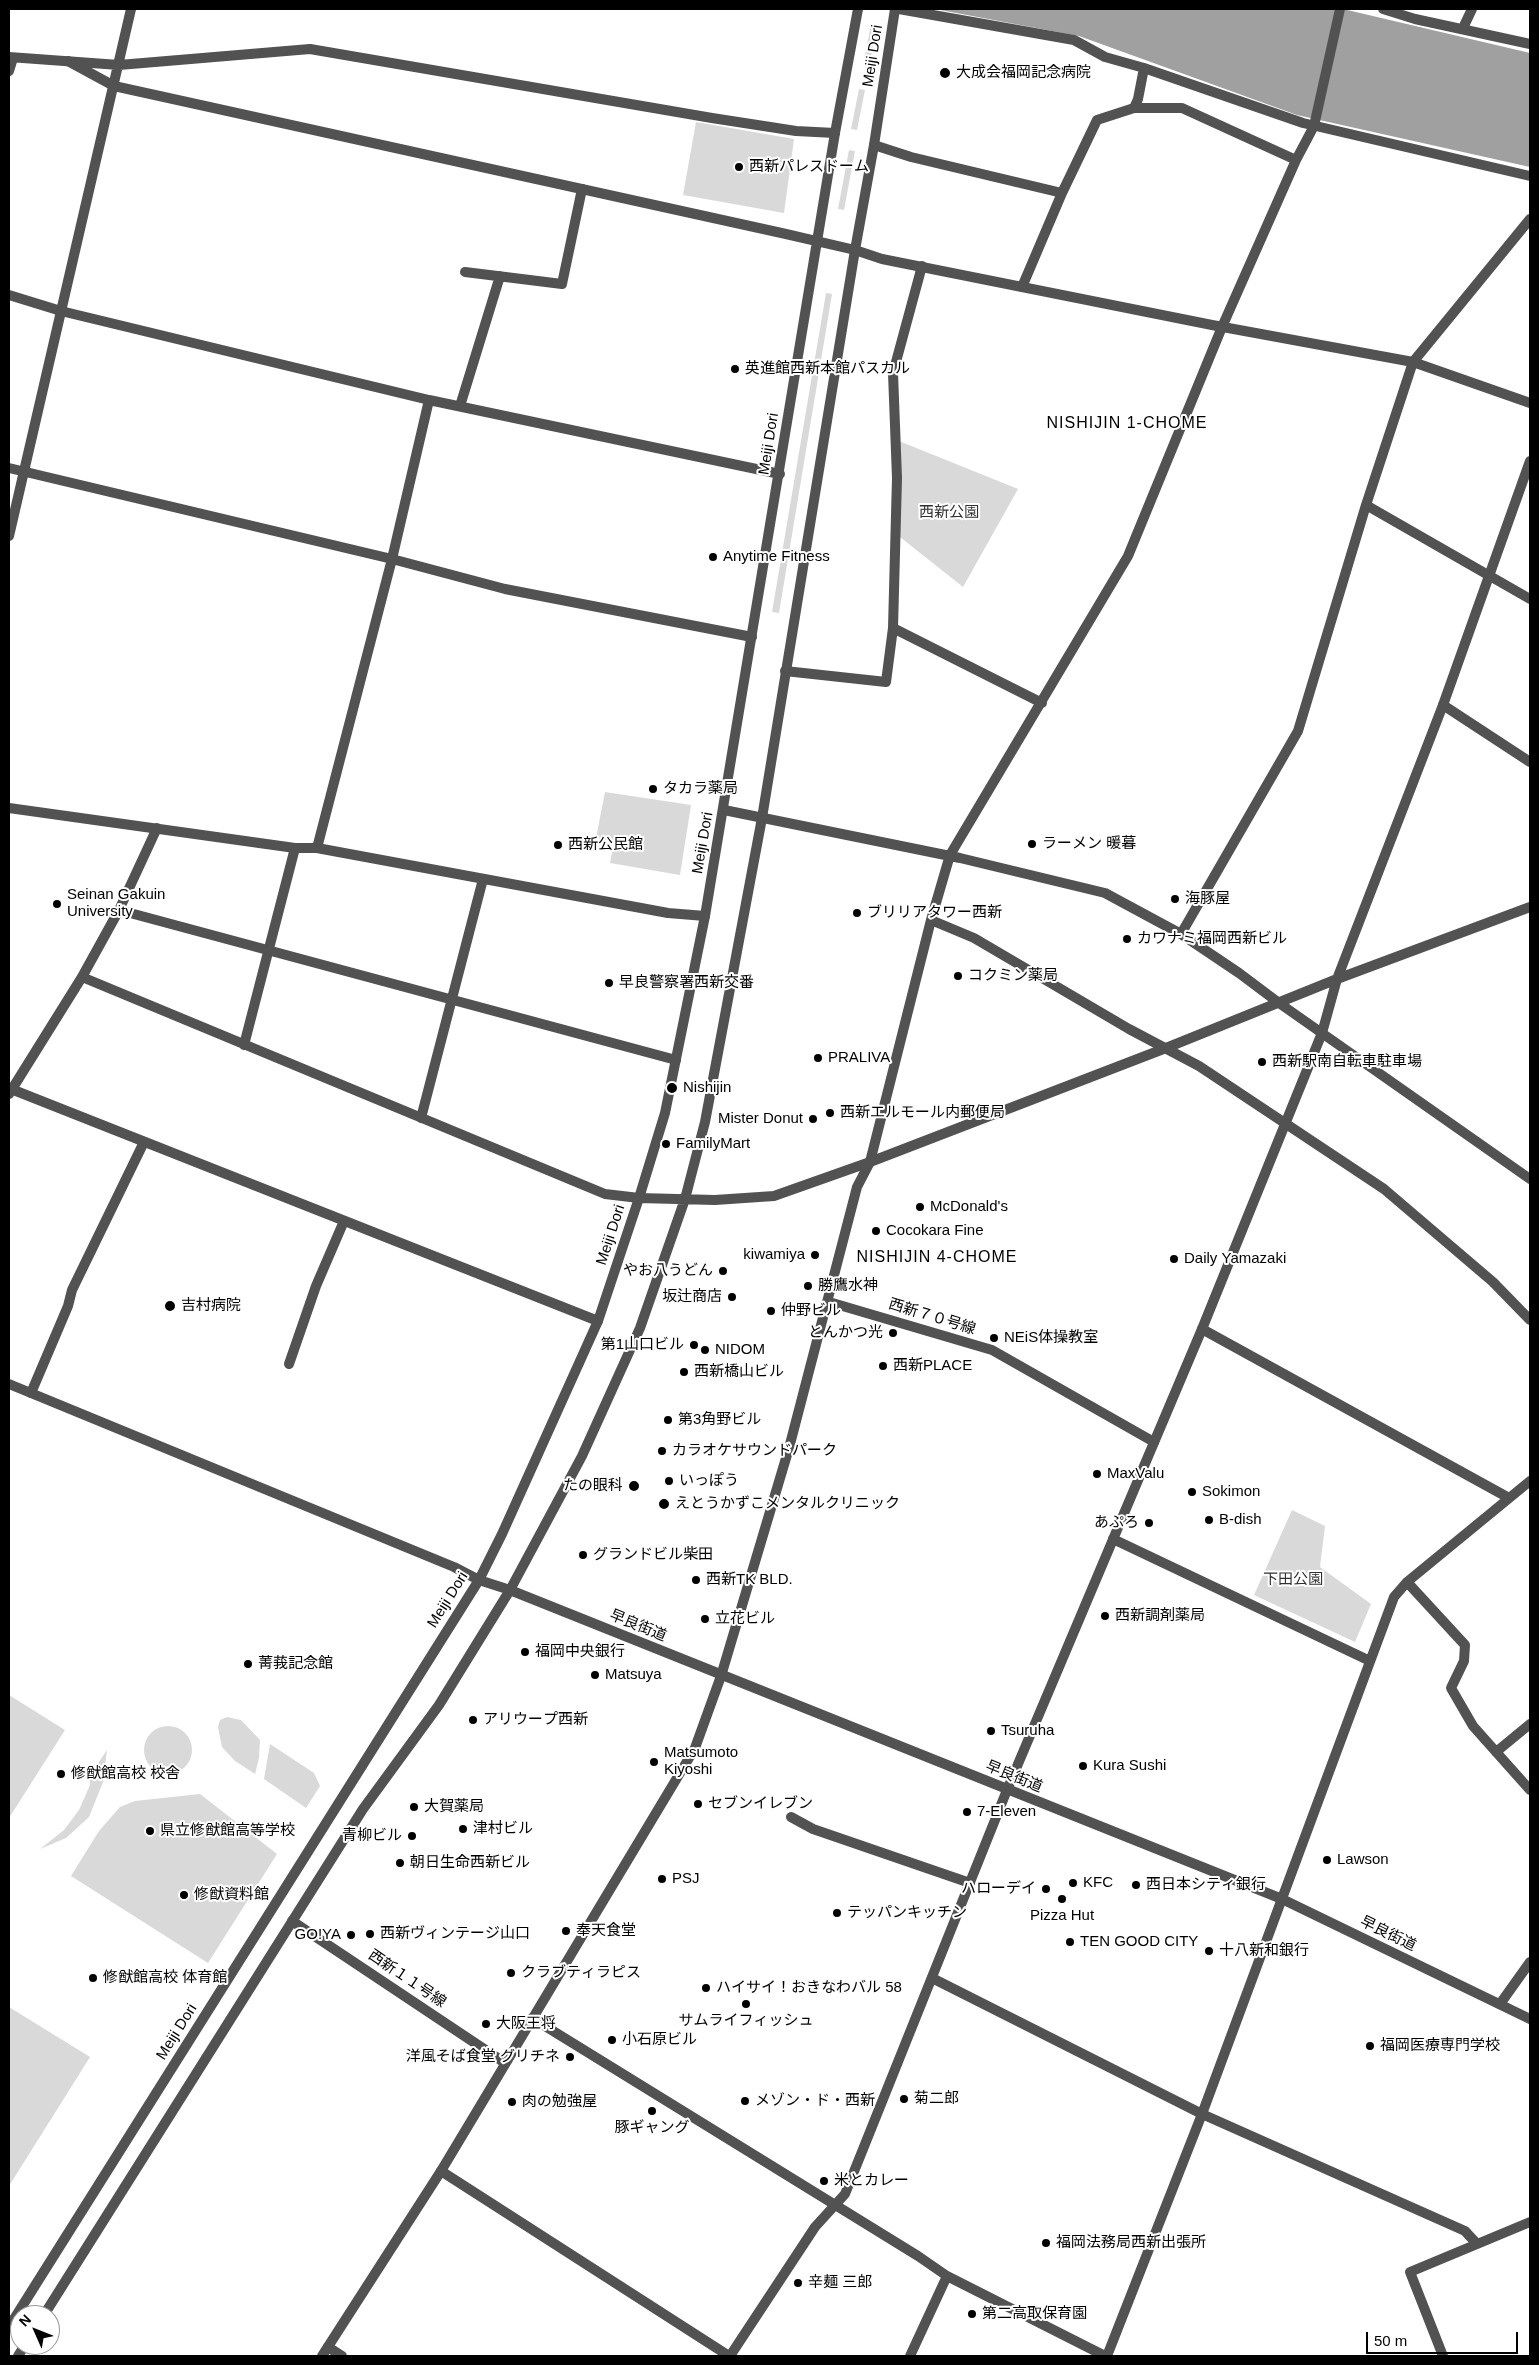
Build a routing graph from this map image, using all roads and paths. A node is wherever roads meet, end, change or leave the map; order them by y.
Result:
1 (131, 9) edge
2 (858, 9) edge
3 (895, 9) edge
4 (899, 9) edge
5 (1340, 9) edge
6 (1383, 9) edge
7 (1472, 9) edge
8 (1463, 28) junction
9 (1530, 44) edge
10 (11, 58) edge
11 (68, 61) junction
12 (118, 65) junction
13 (1144, 68) junction
14 (9, 71) edge
15 (114, 86) junction
16 (1134, 108) junction
17 (1314, 123) junction
18 (835, 133) junction
19 (874, 145) junction
20 (1296, 160) junction
21 (1530, 176) edge
22 (582, 189) junction
23 (1062, 193) junction
24 (1530, 219) edge
25 (817, 242) junction
26 (855, 250) junction
27 (922, 266) junction
28 (465, 272) dead end
29 (500, 276) junction
30 (1022, 287) junction
31 (9, 295) edge
32 (61, 311) junction
33 (1222, 327) junction
34 (1413, 362) junction
35 (429, 400) junction
36 (1530, 403) edge
37 (460, 406) junction
38 (1530, 461) edge
39 (9, 468) edge
40 (24, 472) junction
41 (780, 474) junction
42 (1366, 505) junction
43 (9, 536) edge
44 (392, 559) junction
45 (1490, 575) junction
46 (1530, 599) edge
47 (894, 628) junction
48 (752, 637) junction
49 (785, 671) junction
50 (1042, 703) junction
51 (1443, 705) junction
52 (1530, 762) edge
53 (9, 808) edge
54 (724, 810) junction
55 (762, 818) junction
56 (157, 828) junction
57 (295, 848) junction
58 (317, 848) junction
59 (950, 855) junction
60 (483, 879) junction
61 (1530, 907) edge
62 (119, 910) junction
63 (705, 916) junction
64 (931, 920) junction
65 (1182, 934) junction
66 (270, 952) junction
67 (82, 977) junction
68 (1337, 979) junction
69 (452, 1000) junction
70 (1279, 1003) junction
71 (1322, 1033) junction
72 (244, 1045) junction
73 (1166, 1048) junction
74 (676, 1060) junction
75 (10, 1092) edge
76 (421, 1118) junction
77 (1285, 1124) junction
78 (144, 1142) junction
79 (870, 1162) junction
80 (1530, 1179) edge
81 (639, 1198) junction
82 (685, 1199) junction
83 (344, 1221) junction
84 (829, 1302) junction
85 (1530, 1320) edge
86 (598, 1321) junction
87 (1202, 1329) junction
88 (289, 1364) dead end
89 (9, 1384) edge
90 (31, 1393) junction
91 (1154, 1442) junction
92 (1530, 1481) edge
93 (1510, 1498) junction
94 (1113, 1539) junction
95 (479, 1580) junction
96 (1407, 1582) junction
97 (510, 1590) junction
98 (1370, 1661) junction
99 (721, 1676) junction
100 (1530, 1724) edge
101 (1496, 1752) junction
102 (1007, 1790) junction
103 (1530, 1790) edge
104 (791, 1817) dead end
105 (970, 1883) junction
106 (1282, 1899) junction
107 (292, 1921) junction
108 (1530, 1962) edge
109 (932, 1978) junction
110 (1500, 2004) junction
111 (532, 2018) junction
112 (1530, 2020) edge
113 (505, 2062) junction
114 (1202, 2114) junction
115 (441, 2171) junction
116 (836, 2206) junction
117 (1530, 2222) edge
118 (1477, 2244) junction
119 (947, 2276) junction
120 (50, 2305) edge
121 (9, 2327) edge
122 (328, 2347) junction
123 (322, 2356) edge
124 (342, 2356) edge
125 (729, 2356) edge
126 (910, 2356) edge
127 (1106, 2356) edge
128 (1442, 2356) edge

1 - 12 street
2 - 18 street, Meiji Dori
3 - 19 street, Meiji Dori
4 - 13 street
5 - 17 street
6 - 8 street
7 - 8 street
8 - 9 street
10 - 11 street
10 - 14 street
11 - 12 street
11 - 15 street
12 - 15 street
12 - 18 street
13 - 16 street
13 - 17 street
15 - 22 street
15 - 32 street
16 - 20 street
16 - 23 street
17 - 20 street
17 - 21 street
18 - 25 street, Meiji Dori
19 - 23 street
19 - 26 street, Meiji Dori
20 - 33 street
22 - 25 street
22 - 29 street
23 - 30 street
24 - 34 street
25 - 26 street
25 - 41 street, Meiji Dori
26 - 27 street
26 - 49 street, Meiji Dori
27 - 30 street
27 - 47 street
28 - 29 street
29 - 37 street
30 - 33 street
31 - 32 street
32 - 35 street
32 - 40 street
33 - 34 street
33 - 50 street
34 - 36 street
34 - 42 street
35 - 37 street
35 - 44 street
37 - 41 street
38 - 45 street
39 - 40 street
40 - 43 street
40 - 44 street
41 - 48 street, Meiji Dori
42 - 45 street
42 - 65 street
44 - 48 street
44 - 58 street
45 - 46 street
45 - 51 street
47 - 49 street
47 - 50 street
48 - 54 street, Meiji Dori
49 - 55 street, Meiji Dori
50 - 59 street
51 - 52 street
51 - 68 street
53 - 56 street
54 - 55 street
54 - 63 street, Meiji Dori
55 - 59 street
55 - 82 street, Meiji Dori
56 - 57 street
56 - 62 street
57 - 58 street
57 - 66 street
58 - 60 street
59 - 64 street
59 - 65 street
60 - 63 street
60 - 69 street
61 - 68 street
62 - 66 street
62 - 67 street
63 - 74 street, Meiji Dori
64 - 73 street
64 - 79 street
65 - 70 street
66 - 69 street
66 - 72 street
67 - 72 street
67 - 75 street
68 - 70 street
68 - 71 street
69 - 74 street
69 - 76 street
70 - 71 street
70 - 73 street
71 - 77 street
71 - 80 street
72 - 76 street
73 - 77 street
73 - 79 street
74 - 81 street, Meiji Dori
75 - 78 street
76 - 81 street
77 - 85 street
77 - 87 street
78 - 83 street
78 - 90 street
79 - 82 street
79 - 84 street
81 - 82 street
81 - 86 street, Meiji Dori
82 - 97 street, Meiji Dori
83 - 86 street
83 - 88 street
84 - 91 street, 西新７０号線
84 - 99 street
86 - 95 street, Meiji Dori
87 - 91 street
87 - 93 street
89 - 90 street, 早良街道
90 - 95 street, 早良街道
91 - 94 street
92 - 93 street
93 - 96 street
94 - 98 street
94 - 102 street
95 - 97 street, 早良街道
95 - 121 street, Meiji Dori
96 - 98 street
96 - 101 street
97 - 99 street, 早良街道
97 - 107 street, Meiji Dori
98 - 106 street
99 - 102 street, 早良街道
99 - 111 street
100 - 101 street
101 - 103 street
102 - 105 street
102 - 106 street, 早良街道
104 - 105 street
105 - 109 street
106 - 110 street, 早良街道
106 - 114 street
107 - 113 street, 西新１１号線
107 - 120 street, Meiji Dori
108 - 110 street
109 - 114 street
109 - 116 street
110 - 112 street, 早良街道
111 - 113 street
111 - 116 street
113 - 115 street
114 - 118 street
114 - 127 street
115 - 122 street
115 - 125 street
116 - 119 street
116 - 125 street
117 - 118 street
118 - 128 street
119 - 126 street
119 - 127 street
122 - 123 street
122 - 124 street

